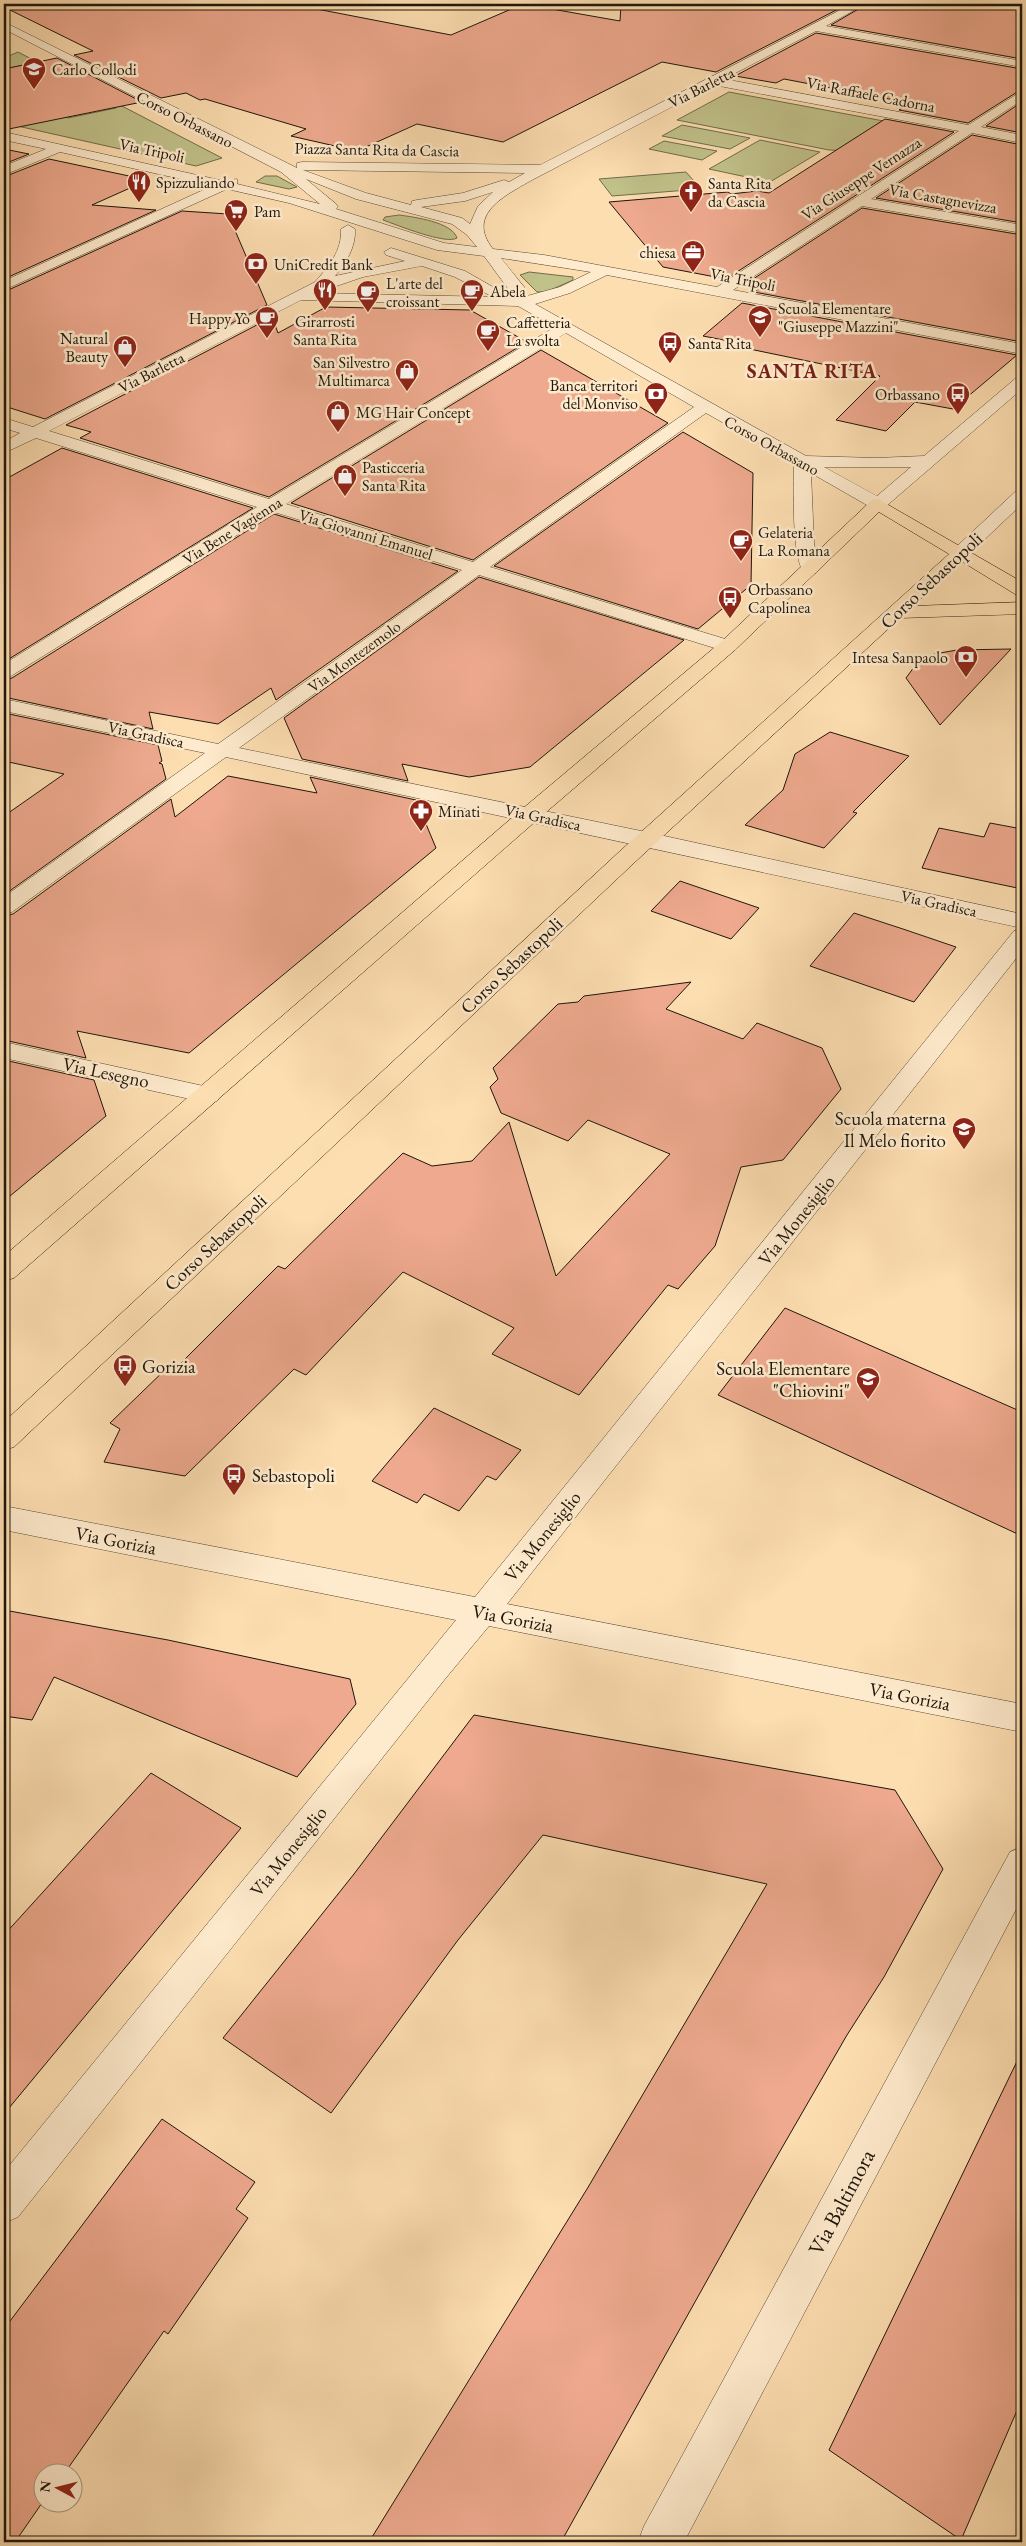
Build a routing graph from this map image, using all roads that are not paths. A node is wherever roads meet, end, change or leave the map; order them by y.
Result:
1 (860, 4) edge
2 (4, 25) edge
3 (816, 28) junction
4 (27, 37) junction
5 (9, 44) dead end
6 (1022, 64) edge
7 (714, 81) junction
8 (1022, 95) edge
9 (970, 129) junction
10 (4, 136) edge
11 (1022, 139) edge
12 (59, 148) junction
13 (272, 162) junction
14 (259, 168) dead end
15 (286, 169) junction
16 (541, 169) junction
17 (4, 171) edge
18 (244, 176) dead end
19 (527, 177) junction
20 (227, 184) junction
21 (292, 200) junction
22 (858, 201) junction
23 (327, 204) junction
24 (400, 206) junction
25 (371, 209) junction
26 (339, 215) junction
27 (348, 229) junction
28 (1022, 229) edge
29 (360, 240) dead end
30 (478, 240) junction
31 (376, 247) dead end
32 (489, 253) junction
33 (423, 262) junction
34 (605, 270) junction
35 (320, 285) junction
36 (4, 286) edge
37 (720, 292) junction
38 (298, 297) junction
39 (521, 302) junction
40 (564, 328) junction
41 (1022, 349) edge
42 (1022, 381) edge
43 (704, 407) junction
44 (4, 423) edge
45 (34, 432) junction
46 (4, 448) edge
47 (802, 461) junction
48 (928, 461) junction
49 (1022, 498) edge
50 (878, 504) junction
51 (272, 505) junction
52 (960, 553) junction
53 (475, 568) junction
54 (810, 570) junction
55 (1022, 590) edge
56 (1022, 608) edge
57 (896, 612) junction
58 (728, 646) junction
59 (4, 672) edge
60 (4, 705) edge
61 (224, 750) junction
62 (529, 815) junction
63 (646, 839) junction
64 (4, 907) edge
65 (1022, 920) edge
66 (1022, 936) edge
67 (4, 1050) edge
68 (208, 1094) junction
69 (4, 1271) edge
70 (4, 1439) edge
71 (4, 1518) edge
72 (482, 1612) junction
73 (1022, 1718) edge
74 (1022, 1863) edge
75 (4, 2203) edge
76 (660, 2542) edge

1 - 3 street, Via Barletta
2 - 4 street, Corso Orbassano
3 - 6 street
3 - 7 street, Via Barletta
4 - 5 street
4 - 13 street, Corso Orbassano
7 - 9 street, Via Raffaele Cadorna
7 - 16 street, Via Barletta
8 - 9 street, Via Giuseppe Vernazza
9 - 11 street, Via Raffaele Cadorna
9 - 22 street, Via Giuseppe Vernazza
10 - 12 street, Via Tripoli
12 - 17 street
12 - 20 street, Via Tripoli
13 - 14 street, Piazza Santa Rita da Cascia
13 - 15 street, Corso Orbassano
13 - 16 street, Piazza Santa Rita da Cascia
15 - 23 street, Piazza Santa Rita da Cascia
15 - 24 street, Piazza Santa Rita da Cascia
16 - 19 street, Piazza Santa Rita da Cascia
18 - 20 street
19 - 24 street, Piazza Santa Rita da Cascia
19 - 30 street, Piazza Santa Rita da Cascia
20 - 21 street, Via Tripoli
20 - 36 street
21 - 23 street, Piazza Santa Rita da Cascia
21 - 26 street, Piazza Santa Rita da Cascia
22 - 28 street, Via Castagnevizza
22 - 37 street, Via Giuseppe Vernazza
23 - 25 street, Piazza Santa Rita da Cascia
23 - 26 street, Piazza Santa Rita da Cascia
24 - 25 street, Piazza Santa Rita da Cascia
24 - 30 street, Piazza Santa Rita da Cascia
25 - 26 street
26 - 27 street, Piazza Santa Rita da Cascia
26 - 32 street, Piazza Santa Rita da Cascia
27 - 29 street, Piazza Santa Rita da Cascia
27 - 35 street, Piazza Santa Rita da Cascia
30 - 32 street, Piazza Santa Rita da Cascia
31 - 33 street, Piazza Santa Rita da Cascia
32 - 33 street, Piazza Santa Rita da Cascia
32 - 34 street, Piazza Santa Rita da Cascia
32 - 39 street, Piazza Santa Rita da Cascia
33 - 35 street, Piazza Santa Rita da Cascia
33 - 39 street, Piazza Santa Rita da Cascia
34 - 37 street, Via Tripoli
34 - 39 street
35 - 38 street, Piazza Santa Rita da Cascia
37 - 41 street, Via Tripoli
38 - 39 street
38 - 45 street, Via Barletta
39 - 40 street, Corso Orbassano
40 - 43 street, Corso Orbassano
40 - 51 street, Via Bene Vagienna
42 - 48 street
43 - 47 street, Corso Orbassano
43 - 53 street, Via Montezemolo
44 - 45 street, Via Giovanni Emanuel
45 - 46 street, Via Barletta
45 - 51 street, Via Giovanni Emanuel
47 - 48 street
47 - 50 street, Corso Orbassano
47 - 54 street
48 - 50 street
49 - 52 street, Corso Sebastopoli
50 - 52 main road, Corso Orbassano
50 - 54 main road
51 - 53 street, Via Giovanni Emanuel
51 - 59 street, Via Bene Vagienna
52 - 55 main road, Corso Orbassano
52 - 57 main road, Corso Sebastopoli
53 - 58 street, Via Giovanni Emanuel
53 - 61 street, Via Montezemolo
54 - 58 main road
56 - 57 main road
57 - 63 main road, Corso Sebastopoli
58 - 62 main road
60 - 61 street, Via Gradisca
61 - 62 street, Via Gradisca
61 - 64 street, Via Montezemolo
62 - 63 street, Via Gradisca
62 - 68 main road
63 - 65 street, Via Gradisca
63 - 70 main road, Corso Sebastopoli
66 - 72 street, Via Monesiglio
67 - 68 street, Via Lesegno
68 - 69 main road
71 - 72 street, Via Gorizia
72 - 73 street, Via Gorizia
72 - 75 street, Via Monesiglio
74 - 76 street, Via Baltimora

